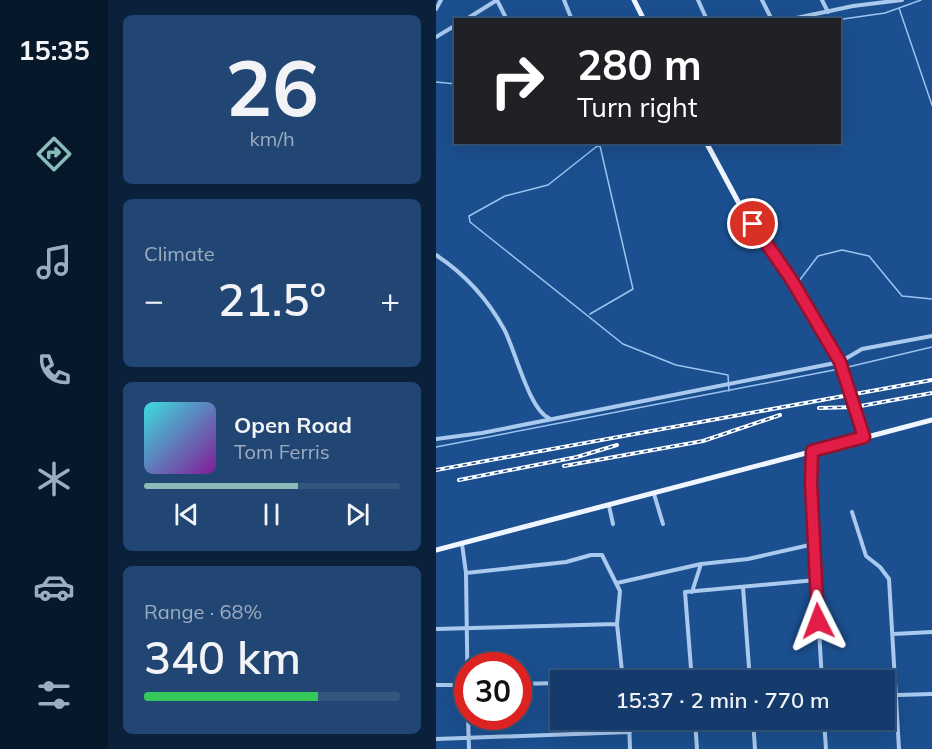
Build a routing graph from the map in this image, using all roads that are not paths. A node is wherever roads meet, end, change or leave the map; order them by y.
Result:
1 (441, 0) edge
2 (497, 0) edge
3 (564, 0) edge
4 (634, 0) edge
5 (698, 0) edge
6 (762, 0) edge
7 (823, 0) edge
8 (902, 0) edge
9 (883, 2) edge
10 (436, 9) edge
11 (828, 12) junction
12 (468, 18) edge
13 (506, 18) edge
14 (571, 18) edge
15 (643, 18) edge
16 (706, 18) edge
17 (771, 18) edge
18 (797, 18) edge
19 (454, 26) edge
20 (436, 37) edge
21 (707, 144) edge
22 (436, 255) edge
23 (931, 336) edge
24 (840, 362) junction
25 (537, 407) junction
26 (552, 418) junction
27 (931, 420) edge
28 (541, 421) junction
29 (864, 437) junction
30 (436, 439) edge
31 (812, 451) junction
32 (654, 494) junction
33 (609, 506) junction
34 (852, 512) dead end
35 (613, 524) dead end
36 (663, 524) dead end
37 (462, 544) junction
38 (814, 544) junction
39 (436, 550) edge
40 (701, 564) junction
41 (466, 573) junction
42 (816, 580) junction
43 (617, 583) junction
44 (743, 587) junction
45 (692, 592) junction
46 (617, 624) junction
47 (436, 629) edge
48 (465, 629) junction
49 (931, 632) edge
50 (893, 634) junction
51 (466, 652) edge
52 (622, 670) edge
53 (691, 670) edge
54 (749, 670) edge
55 (821, 670) edge
56 (550, 683) edge
57 (532, 684) edge
58 (436, 685) edge
59 (454, 685) edge
60 (931, 693) edge
61 (898, 695) junction
62 (468, 730) edge
63 (696, 730) edge
64 (753, 730) edge
65 (825, 730) edge
66 (630, 732) joint
67 (468, 739) junction
68 (436, 740) edge
69 (469, 749) edge
70 (630, 749) edge
71 (697, 749) edge
72 (754, 749) edge
73 (826, 749) edge
74 (899, 749) edge

1 - 10 street
2 - 12 street
2 - 13 street
3 - 14 street
4 - 15 main road
5 - 16 street
6 - 17 street
7 - 11 street
8 - 9 street
9 - 11 street
11 - 18 street
19 - 20 street
21 - 24 main road
22 - 25 street
23 - 24 street
24 - 26 street
24 - 29 main road
25 - 26 street
25 - 28 street
26 - 28 street
27 - 29 main road
28 - 30 street
29 - 31 main road
31 - 32 main road
31 - 38 street
32 - 33 main road
32 - 36 street
33 - 35 street
33 - 37 main road
34 - 50 street
37 - 39 main road
37 - 41 street
38 - 40 street
38 - 42 street
40 - 43 street
40 - 45 street
41 - 43 street
41 - 48 street
42 - 44 street
42 - 55 street
43 - 46 street
44 - 45 street
44 - 54 street
45 - 53 street
46 - 48 street
46 - 52 street
47 - 48 street
48 - 51 street
49 - 50 street
50 - 61 street
56 - 57 street
58 - 59 street
60 - 61 street
61 - 74 street
62 - 67 street
63 - 71 street
64 - 72 street
65 - 73 street
66 - 67 street
66 - 70 street
67 - 68 street
67 - 69 street

